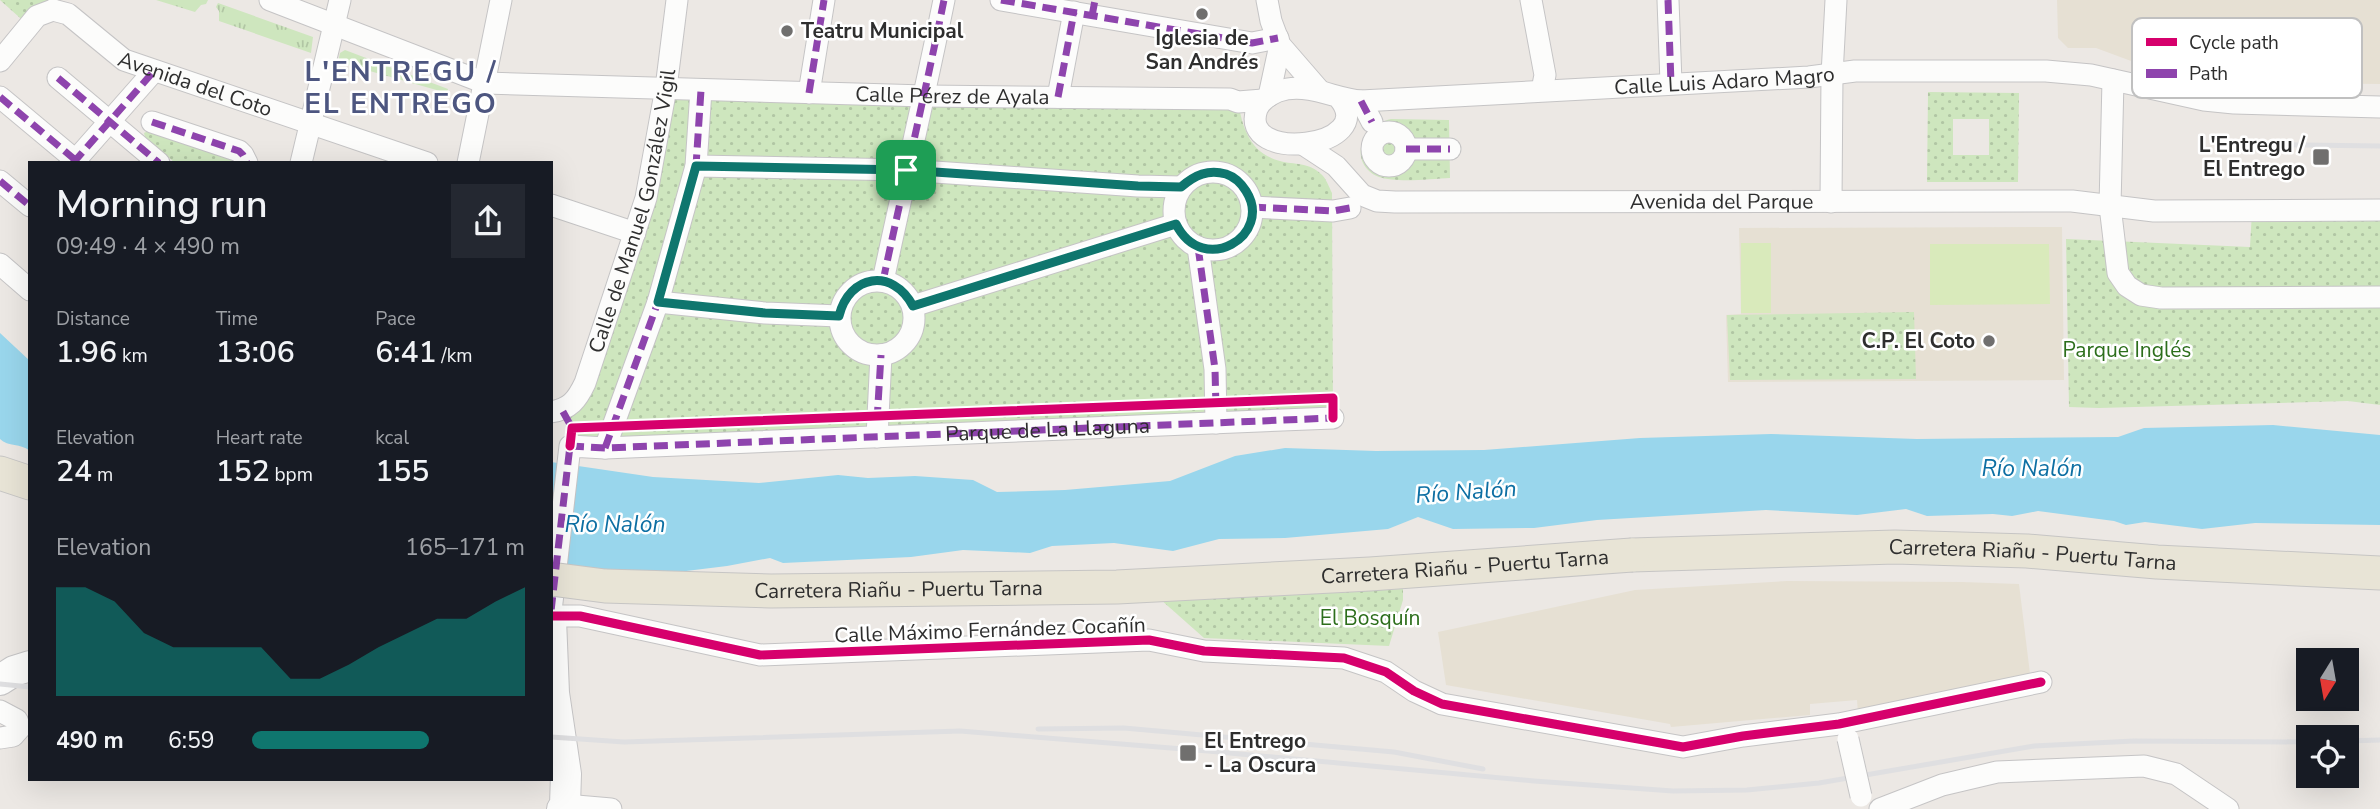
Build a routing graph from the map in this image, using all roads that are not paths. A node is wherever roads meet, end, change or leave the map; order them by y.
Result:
1 (270, 0) edge
2 (340, 0) edge
3 (501, 0) edge
4 (677, 0) edge
5 (824, 0) edge
6 (944, 0) edge
7 (1001, 0) edge
8 (1267, 0) edge
9 (1531, 0) edge
10 (1668, 0) edge
11 (1836, 0) edge
12 (53, 5) edge
13 (1087, 9) edge
14 (333, 24) junction
15 (1279, 41) junction
16 (0, 61) edge
17 (154, 71) junction
18 (1832, 75) junction
19 (58, 78) dead end
20 (2113, 80) junction
21 (485, 83) junction
22 (1671, 83) junction
23 (2132, 84) edge
24 (666, 89) junction
25 (701, 89) junction
26 (1542, 90) junction
27 (809, 93) junction
28 (925, 96) junction
29 (0, 97) edge
30 (1058, 97) junction
31 (1266, 98) junction
32 (2195, 98) edge
33 (1238, 102) junction
34 (1341, 105) junction
35 (2380, 107) edge
36 (110, 121) junction
37 (1256, 121) junction
38 (152, 122) dead end
39 (1372, 122) dead end
40 (310, 123) junction
41 (1304, 145) junction
42 (1406, 149) dead end
43 (1450, 149) dead end
44 (75, 161) edge
45 (77, 161) edge
46 (157, 161) edge
47 (246, 161) edge
48 (301, 161) edge
49 (421, 161) edge
50 (468, 161) edge
51 (696, 166) junction
52 (906, 170) junction
53 (1343, 172) junction
54 (0, 181) edge
55 (1181, 187) junction
56 (1831, 202) junction
57 (28, 204) edge
58 (553, 206) edge
59 (2110, 206) junction
60 (1252, 207) junction
61 (1350, 208) dead end
62 (2380, 210) edge
63 (1176, 224) junction
64 (635, 233) junction
65 (1198, 247) junction
66 (0, 264) edge
67 (883, 281) junction
68 (28, 288) edge
69 (2380, 298) edge
70 (658, 302) junction
71 (913, 306) junction
72 (839, 316) junction
73 (881, 355) junction
74 (1334, 418) dead end
75 (1216, 423) junction
76 (564, 424) edge
77 (877, 437) junction
78 (605, 448) junction
79 (0, 473) edge
80 (28, 482) edge
81 (2380, 573) edge
82 (553, 577) edge
83 (553, 604) edge
84 (553, 606) edge
85 (28, 667) edge
86 (0, 680) edge
87 (2041, 682) dead end
88 (553, 693) edge
89 (0, 711) edge
90 (1844, 732) junction
91 (0, 738) edge
92 (1863, 803) edge
93 (563, 807) edge
94 (611, 809) edge
95 (1880, 809) edge
96 (2228, 809) edge

1 - 14 street, Calle Pérez de Ayala
2 - 14 street
3 - 21 street
4 - 24 street, Calle de Manuel González Vigil
5 - 27 street
6 - 28 street
7 - 13 street
8 - 15 street
9 - 26 street
10 - 22 street
11 - 18 street
12 - 16 street
12 - 17 street, Avenida del Coto
13 - 15 street
13 - 30 street
14 - 21 street, Calle Pérez de Ayala
14 - 40 street
15 - 31 street
15 - 34 street
17 - 36 street
17 - 40 street, Avenida del Coto
18 - 20 street, Calle Luis Adaro Magro
18 - 22 street, Calle Luis Adaro Magro
18 - 56 street
19 - 36 street
20 - 23 street, Calle Luis Adaro Magro
20 - 59 street
21 - 24 street, Calle Pérez de Ayala
21 - 50 street
22 - 26 street, Calle Luis Adaro Magro
24 - 25 street, Calle Pérez de Ayala
24 - 64 street, Calle de Manuel González Vigil
25 - 27 street, Calle Pérez de Ayala
25 - 51 street
26 - 34 street, Calle Luis Adaro Magro
27 - 28 street, Calle Pérez de Ayala
28 - 30 street, Calle Pérez de Ayala
28 - 52 street
29 - 44 street
30 - 33 street, Calle Pérez de Ayala
31 - 33 street, Calle Pérez de Ayala
31 - 34 street, Calle Luis Adaro Magro
31 - 37 street
32 - 35 street, Calle Luis Adaro Magro
33 - 37 street
34 - 39 street
34 - 41 street
34 - 53 street
36 - 45 street
36 - 46 street
37 - 41 street
38 - 47 street
40 - 48 street
40 - 49 street, Avenida del Coto
41 - 53 street, Avenida del Parque
42 - 43 street
51 - 52 street
51 - 70 street
52 - 55 street
52 - 67 street
53 - 56 street, Avenida del Parque
54 - 57 street
55 - 60 street
55 - 63 street
56 - 59 street, Avenida del Parque
58 - 64 street
59 - 62 street, Avenida del Parque
59 - 69 street
60 - 61 street
60 - 65 street
63 - 65 street
63 - 71 street
64 - 76 street, Calle de Manuel González Vigil
65 - 75 street
66 - 68 street
67 - 71 street
67 - 72 street
70 - 72 street
70 - 78 street
71 - 73 street
72 - 73 street
73 - 77 street
74 - 75 street, Parque de La Llaguna
75 - 77 street, Parque de La Llaguna
76 - 78 street, Parque de La Llaguna
76 - 82 street
77 - 78 street, Parque de La Llaguna
79 - 80 main road
81 - 83 main road, Carretera Riañu - Puertu Tarna, bridge
84 - 90 street, Calle Máximo Fernández Cocañín
85 - 86 street
87 - 90 street, Calle Máximo Fernández Cocañín
88 - 93 street
89 - 91 street
90 - 92 street, bridge
93 - 94 street
95 - 96 street

